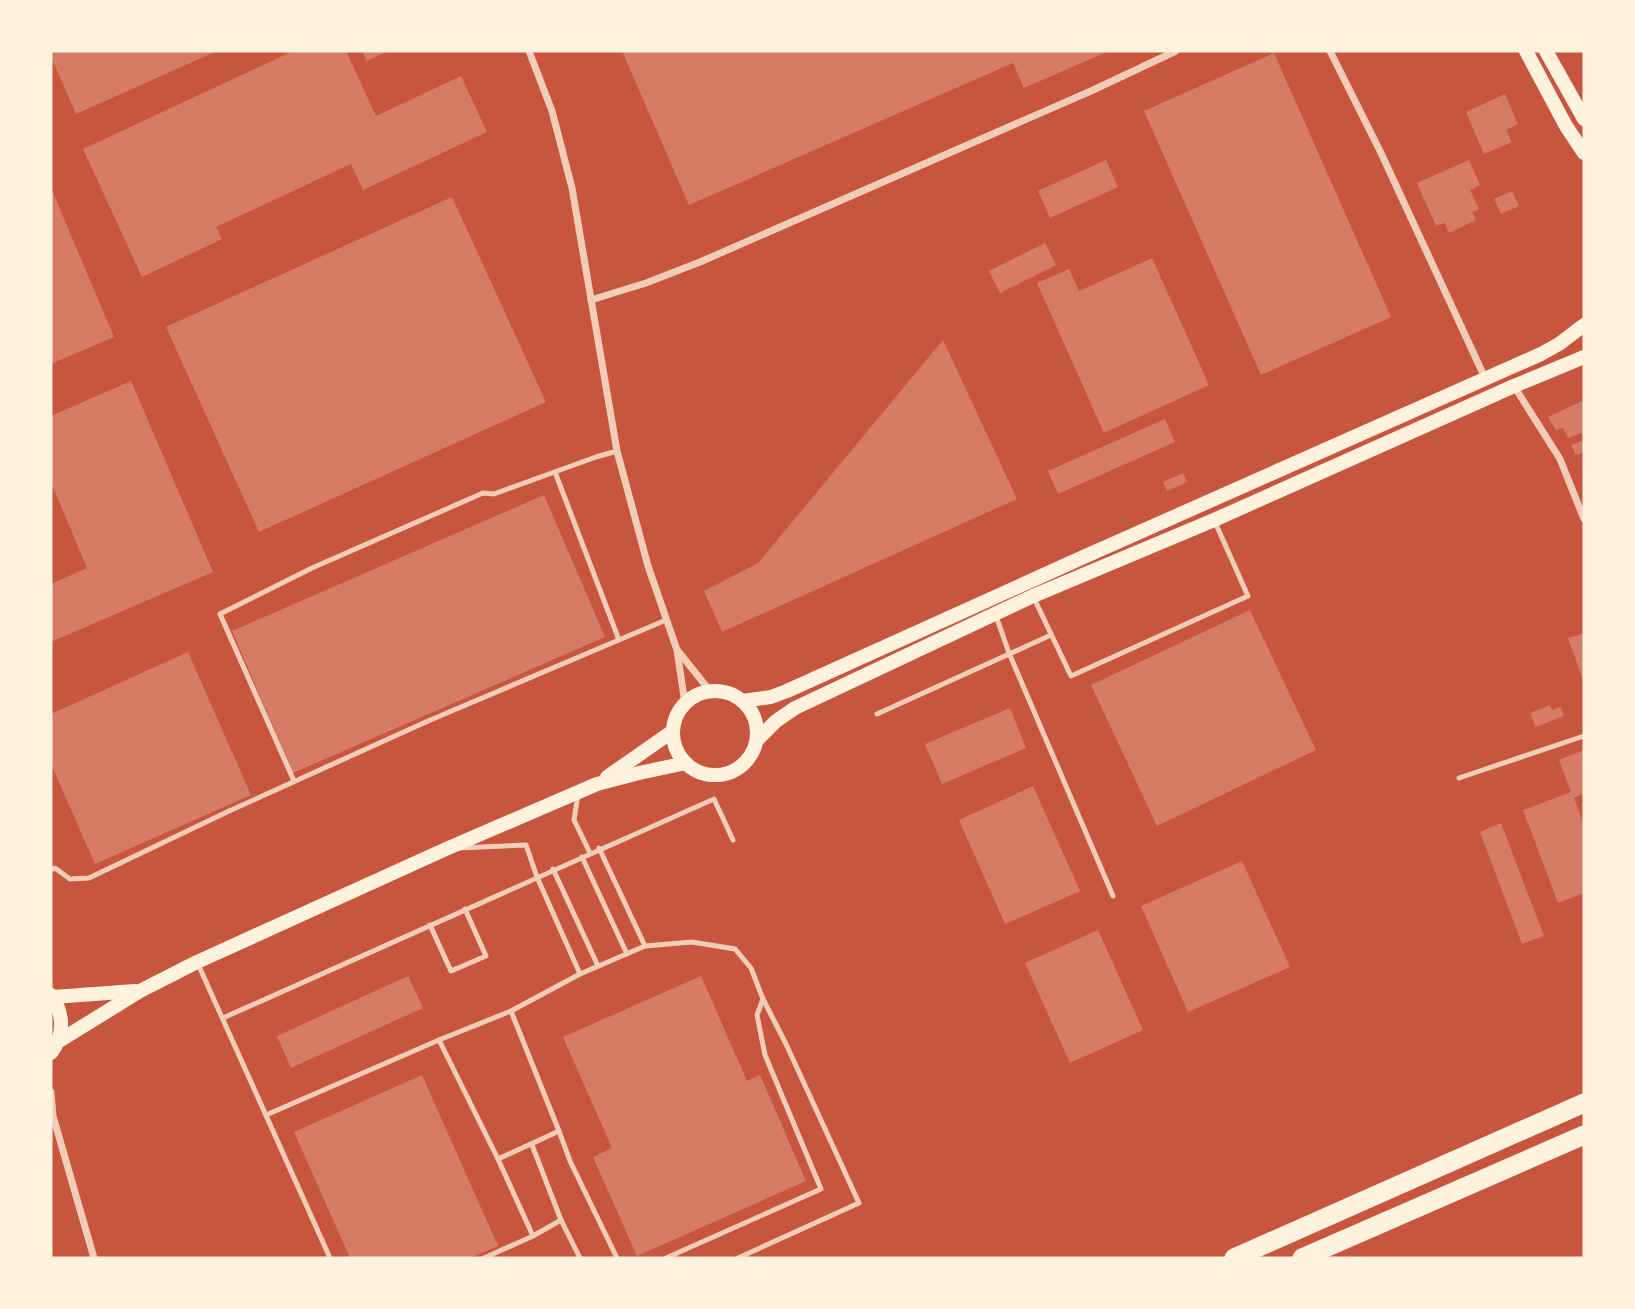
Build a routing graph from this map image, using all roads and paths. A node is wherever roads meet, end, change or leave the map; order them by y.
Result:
1 (529, 51) edge
2 (1176, 51) edge
3 (1329, 51) edge
4 (1526, 51) edge
5 (1546, 51) edge
6 (1584, 119) edge
7 (1584, 153) edge
8 (591, 300) junction
9 (1584, 325) edge
10 (1584, 357) edge
11 (1485, 378) junction
12 (1514, 386) junction
13 (617, 451) junction
14 (555, 472) junction
15 (1584, 519) edge
16 (1214, 520) junction
17 (1033, 596) junction
18 (995, 613) junction
19 (666, 620) junction
20 (1051, 635) junction
21 (619, 640) junction
22 (677, 650) junction
23 (1009, 653) junction
24 (710, 691) junction
25 (743, 701) junction
26 (685, 704) junction
27 (877, 714) dead end
28 (673, 732) junction
29 (1584, 736) edge
30 (757, 740) junction
31 (686, 764) junction
32 (1460, 778) dead end
33 (293, 781) junction
34 (597, 784) junction
35 (578, 793) junction
36 (733, 840) dead end
37 (599, 848) junction
38 (446, 849) junction
39 (590, 853) junction
40 (582, 857) junction
41 (553, 869) junction
42 (51, 870) edge
43 (537, 877) junction
44 (1113, 896) dead end
45 (465, 909) junction
46 (430, 925) junction
47 (645, 946) junction
48 (627, 954) junction
49 (197, 962) junction
50 (598, 966) junction
51 (580, 974) junction
52 (140, 990) junction
53 (52, 996) edge
54 (763, 999) junction
55 (511, 1011) junction
56 (223, 1018) junction
57 (439, 1040) junction
58 (55, 1047) edge
59 (51, 1092) edge
60 (1584, 1103) edge
61 (52, 1114) edge
62 (266, 1115) junction
63 (559, 1131) junction
64 (1584, 1135) edge
65 (532, 1145) junction
66 (498, 1160) junction
67 (561, 1220) junction
68 (533, 1236) junction
69 (94, 1258) edge
70 (330, 1258) edge
71 (484, 1258) edge
72 (580, 1258) edge
73 (617, 1258) edge
74 (666, 1258) edge
75 (738, 1258) edge
76 (1234, 1258) edge
77 (1302, 1258) edge

1 - 8 street
2 - 8 street
3 - 11 street
4 - 7 main road
5 - 6 main road
8 - 13 street
9 - 11 main road
10 - 12 main road
11 - 25 main road
12 - 15 street
12 - 16 main road
13 - 14 lane
13 - 19 street
14 - 21 lane
14 - 33 lane
16 - 17 main road
16 - 20 lane
17 - 18 main road
17 - 20 lane
18 - 23 lane
18 - 30 main road
19 - 21 lane
19 - 22 street
20 - 23 lane
21 - 33 lane
22 - 24 street
22 - 26 street
23 - 27 lane
23 - 44 lane
24 - 25 main road
24 - 26 main road
25 - 30 main road
26 - 28 main road
28 - 31 main road
28 - 34 main road
29 - 32 lane
30 - 31 main road
31 - 34 main road
33 - 42 lane
34 - 35 main road
35 - 38 main road
35 - 39 lane
36 - 37 lane
37 - 39 lane
37 - 47 lane
38 - 43 lane
38 - 49 main road
39 - 40 lane
40 - 41 lane
40 - 48 lane
41 - 43 lane
41 - 50 lane
43 - 45 lane
43 - 51 lane
45 - 46 lane
45 - 46 lane
46 - 56 lane
47 - 48 lane
47 - 54 lane
48 - 50 lane
49 - 52 main road
49 - 56 lane
50 - 51 lane
51 - 55 lane
52 - 53 main road
52 - 58 main road
53 - 58 main road
54 - 74 lane
54 - 75 lane
55 - 57 lane
55 - 63 lane
56 - 62 lane
57 - 62 lane
57 - 66 lane
59 - 61 street
60 - 76 highway
61 - 69 street
62 - 70 lane
63 - 65 lane
63 - 73 lane
64 - 77 highway
65 - 66 lane
65 - 67 lane
66 - 68 lane
67 - 68 lane
67 - 72 lane
68 - 71 lane

